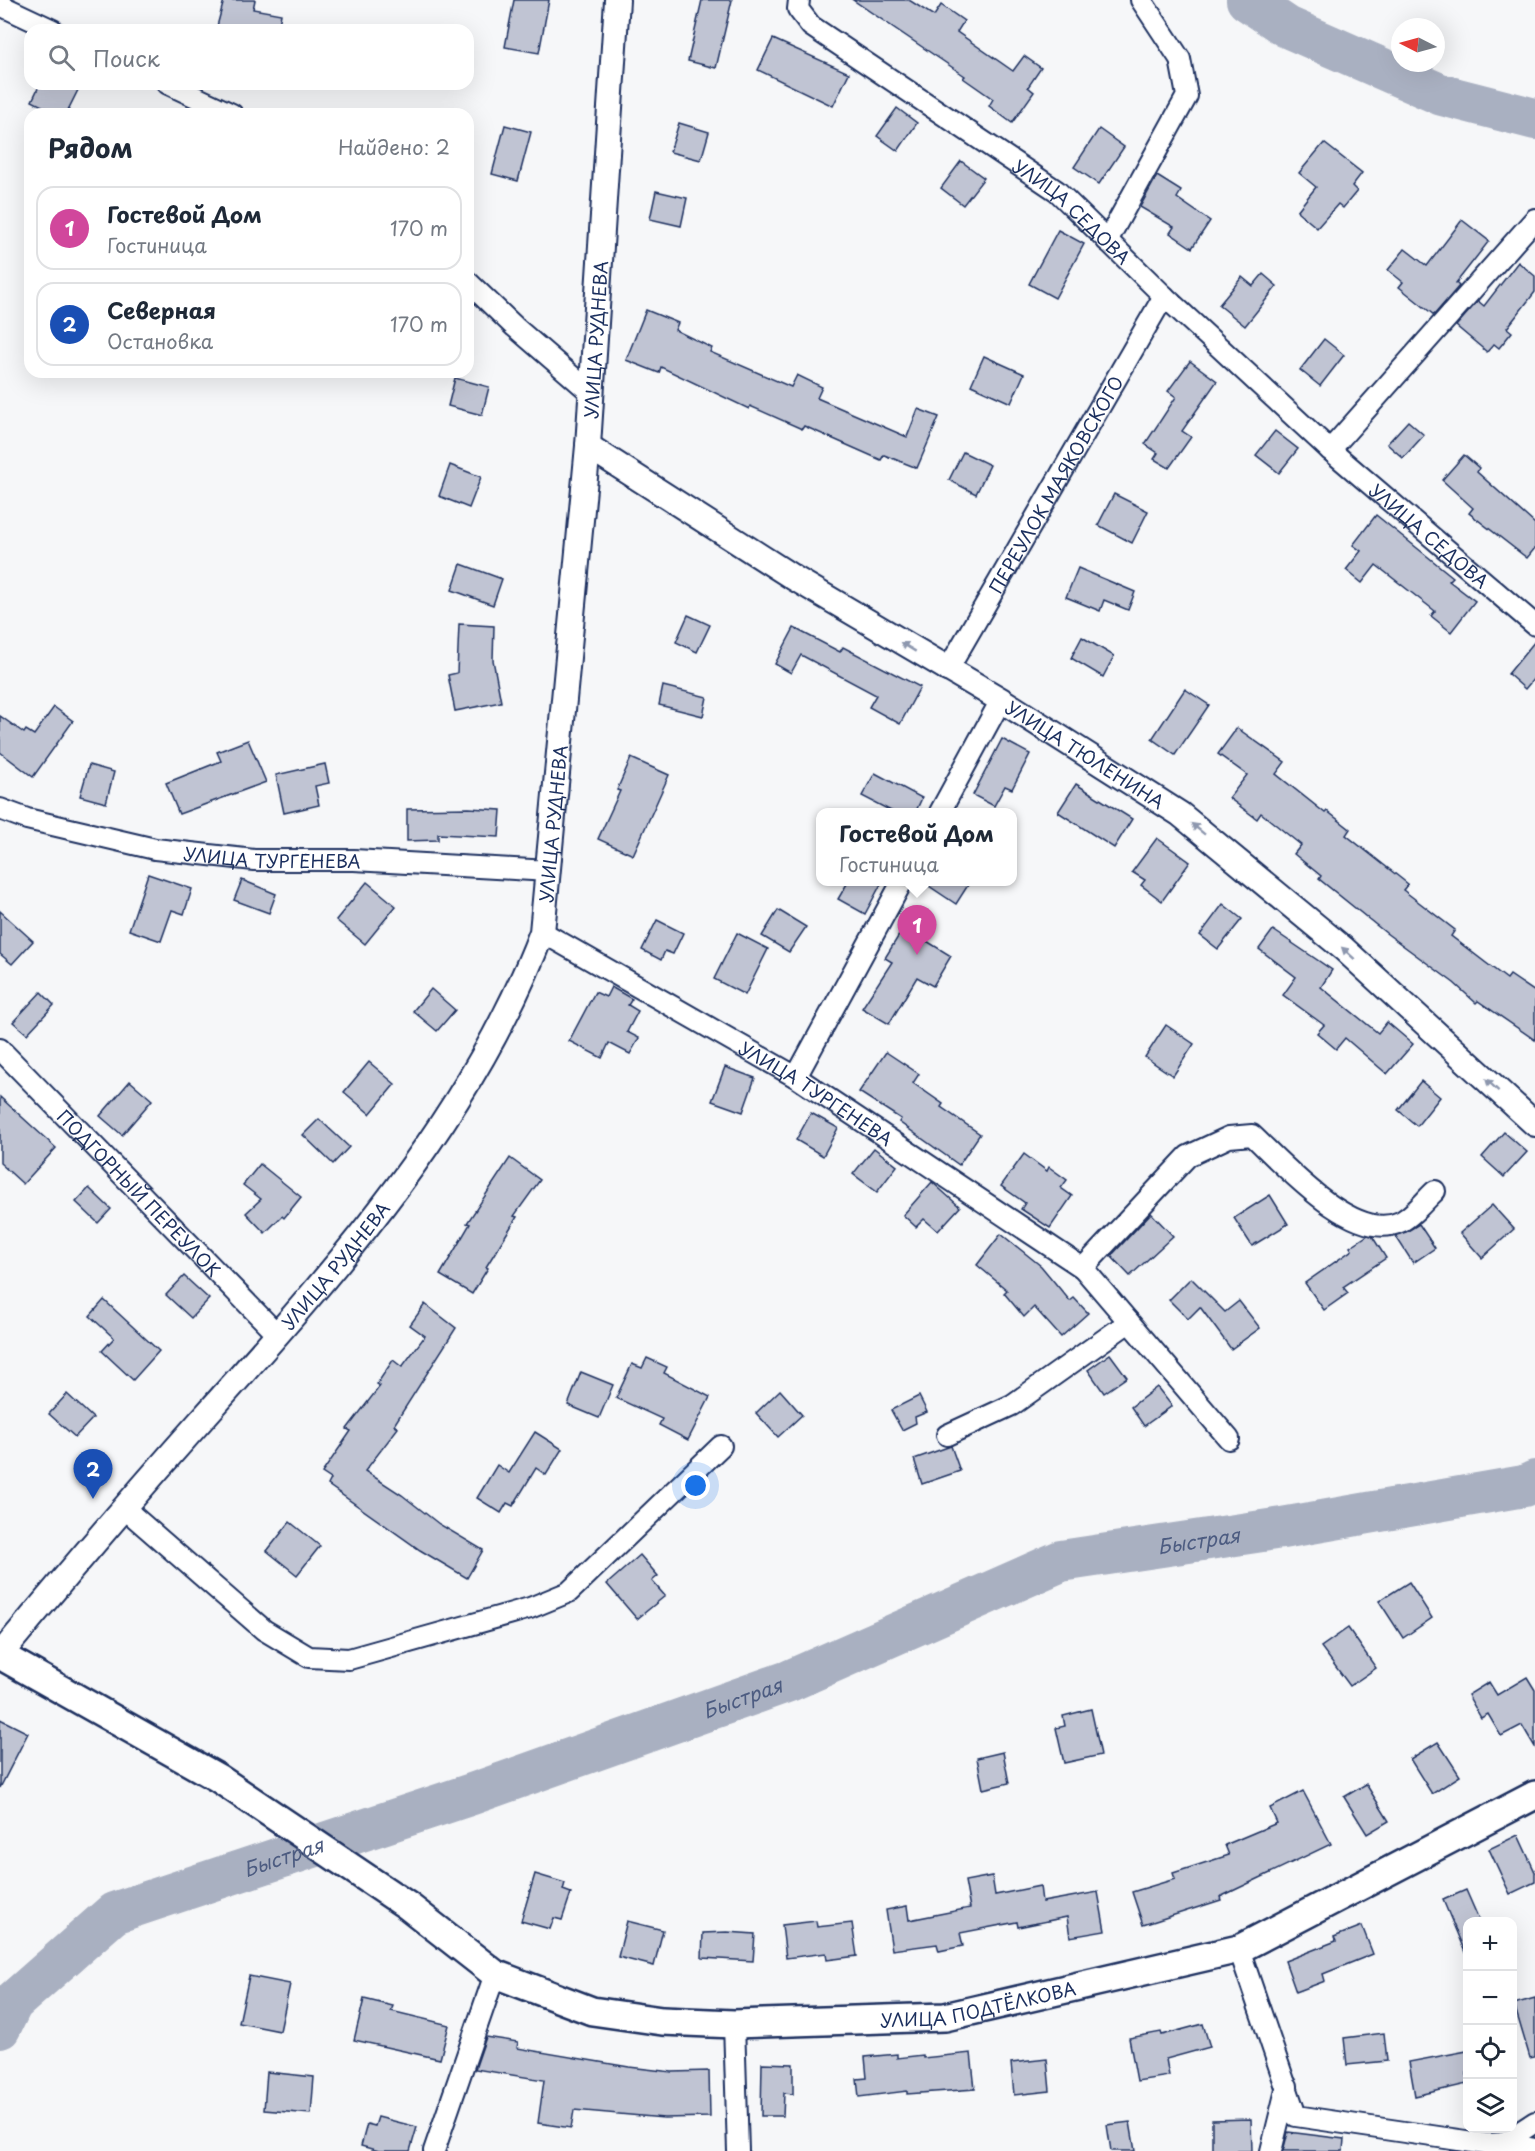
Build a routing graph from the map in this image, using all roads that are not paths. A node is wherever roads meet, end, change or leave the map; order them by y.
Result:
1 (617, 0) edge
2 (799, 0) edge
3 (1141, 0) edge
4 (0, 5) edge
5 (40, 24) edge
6 (181, 90) edge
7 (219, 108) edge
8 (1535, 219) edge
9 (1107, 241) junction
10 (474, 288) edge
11 (1164, 296) junction
12 (591, 392) junction
13 (588, 446) junction
14 (1330, 450) junction
15 (1533, 621) edge
16 (947, 671) junction
17 (1001, 700) junction
18 (943, 808) edge
19 (0, 809) edge
20 (549, 871) junction
21 (900, 886) edge
22 (542, 932) junction
23 (0, 1049) edge
24 (796, 1077) junction
25 (1535, 1125) edge
26 (1435, 1191) dead end
27 (1083, 1268) junction
28 (1129, 1322) junction
29 (278, 1335) junction
30 (947, 1435) dead end
31 (1229, 1439) dead end
32 (721, 1446) dead end
33 (123, 1508) junction
34 (0, 1655) edge
35 (1535, 1795) edge
36 (1239, 1949) junction
37 (495, 1974) junction
38 (734, 2024) junction
39 (1287, 2086) junction
40 (1535, 2122) edge
41 (1503, 2143) junction
42 (1535, 2150) edge
43 (434, 2151) edge
44 (738, 2151) edge
45 (1271, 2151) edge

1 - 12 street, УЛИЦА РУДНЕВА
2 - 9 street, УЛИЦА СЕДОВА
3 - 9 street
4 - 5 street
6 - 7 street
8 - 14 street
9 - 11 street, УЛИЦА СЕДОВА
10 - 12 street
11 - 14 street, УЛИЦА СЕДОВА
11 - 16 street, ПЕРЕУЛОК МАЯКОВСКОГО
12 - 13 street, УЛИЦА РУДНЕВА
16 -> 13 street, УЛИЦА ТЮЛЕНИНА
13 - 20 street, УЛИЦА РУДНЕВА
14 - 15 street, УЛИЦА СЕДОВА
16 - 17 street, УЛИЦА ТЮЛЕНИНА
17 - 18 street
25 -> 17 street, УЛИЦА ТЮЛЕНИНА
19 - 20 street, УЛИЦА ТУРГЕНЕВА
20 - 22 street, УЛИЦА РУДНЕВА
21 - 24 street
22 - 24 street, УЛИЦА ТУРГЕНЕВА
22 - 29 street, УЛИЦА РУДНЕВА
23 - 29 street, ПОДГОРНЫЙ ПЕРЕУЛОК
24 - 27 street, УЛИЦА ТУРГЕНЕВА
26 - 27 street
27 - 28 street, УЛИЦА ТУРГЕНЕВА
28 - 30 street
28 - 31 street, УЛИЦА ТУРГЕНЕВА
29 - 33 street, УЛИЦА РУДНЕВА
32 - 33 street
33 - 34 street, УЛИЦА РУДНЕВА
34 - 37 main road, УЛИЦА ПОДТЁЛКОВА
35 - 36 main road, УЛИЦА ПОДТЁЛКОВА
36 - 38 main road, УЛИЦА ПОДТЁЛКОВА
36 - 39 street
37 - 38 main road, УЛИЦА ПОДТЁЛКОВА
37 - 43 street
38 - 44 street
39 - 41 street
39 - 45 street
40 - 41 street
41 - 42 street

